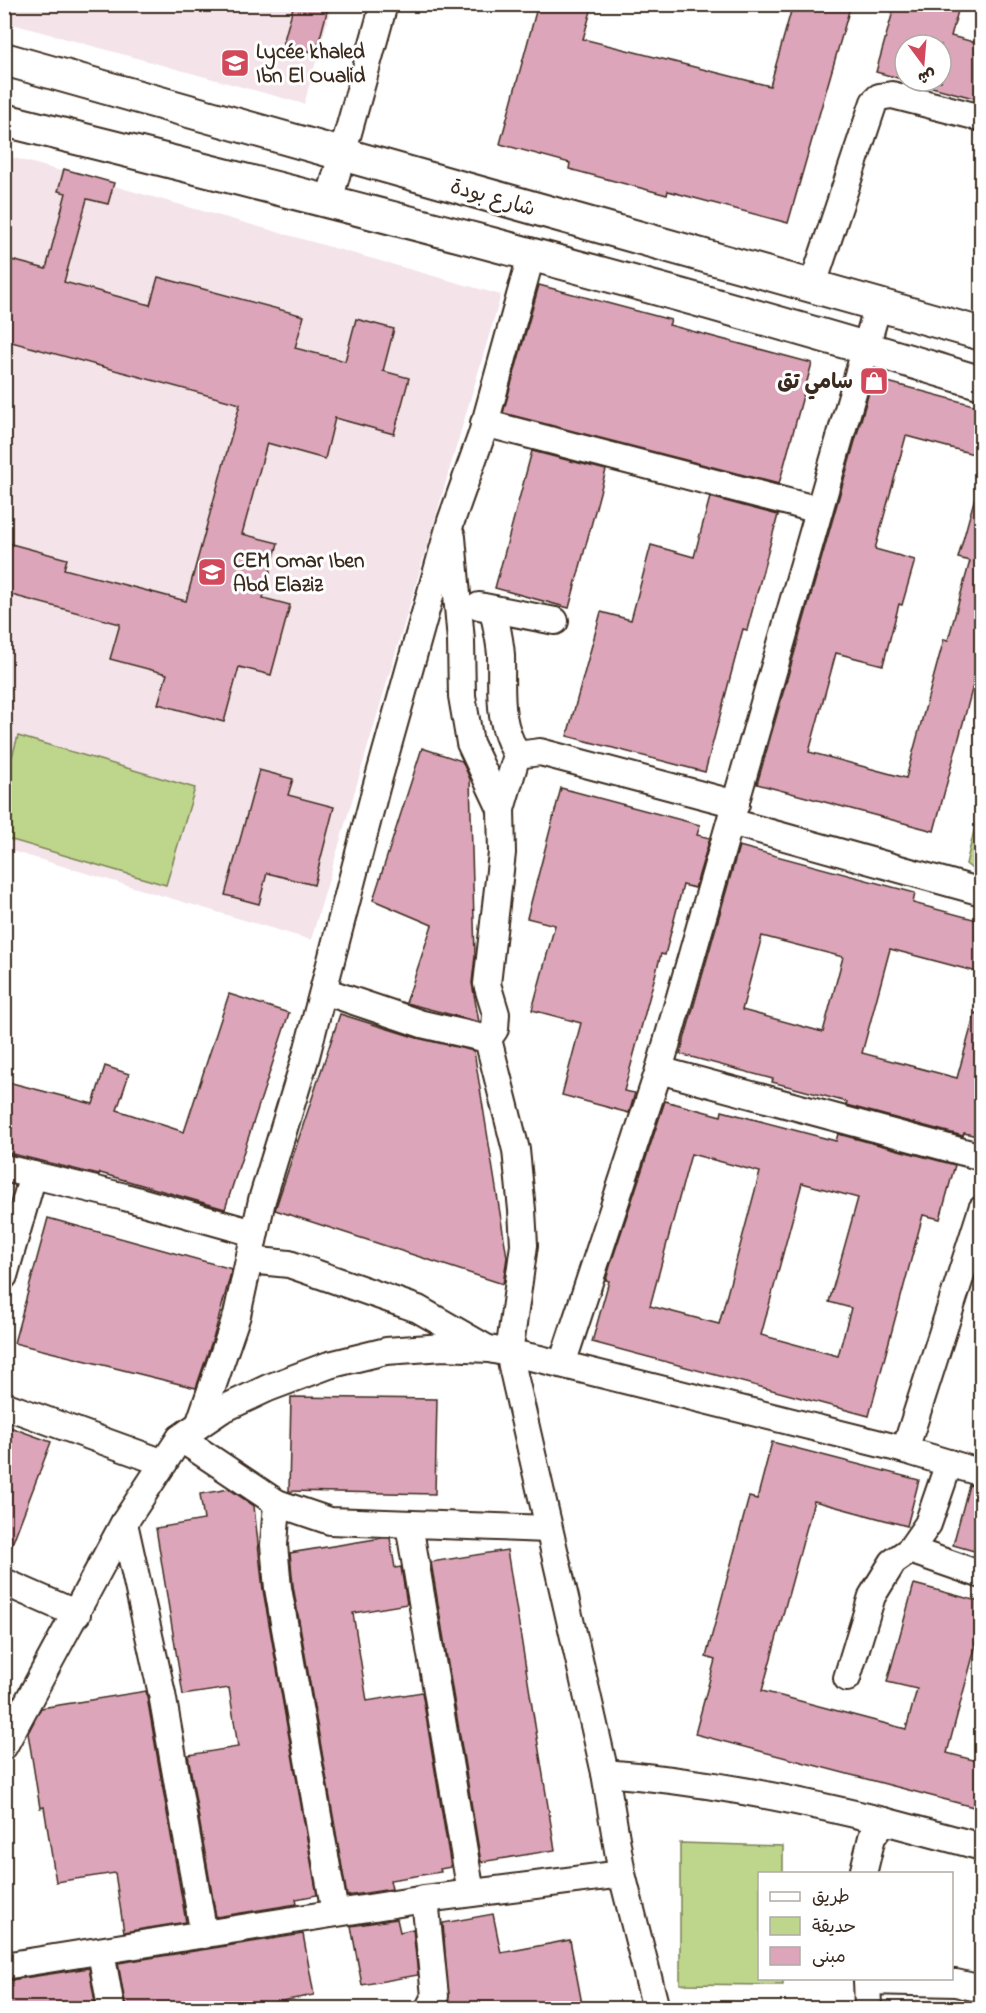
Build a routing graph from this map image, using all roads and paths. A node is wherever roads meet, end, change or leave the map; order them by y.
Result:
1 (384, 4) edge
2 (4, 59) edge
3 (981, 118) edge
4 (4, 120) edge
5 (342, 155) junction
6 (329, 201) junction
7 (531, 256) junction
8 (812, 286) junction
9 (878, 305) junction
10 (981, 334) edge
11 (867, 348) junction
12 (981, 383) edge
13 (484, 423) junction
14 (819, 510) junction
15 (451, 521) junction
16 (458, 602) junction
17 (494, 609) junction
18 (555, 621) dead end
19 (517, 756) junction
20 (501, 808) junction
21 (733, 813) junction
22 (981, 892) edge
23 (324, 991) junction
24 (488, 1039) junction
25 (659, 1070) junction
26 (981, 1157) edge
27 (4, 1168) edge
28 (33, 1175) junction
29 (981, 1209) edge
30 (254, 1233) junction
31 (249, 1260) junction
32 (4, 1276) edge
33 (499, 1351) junction
34 (562, 1364) junction
35 (4, 1405) edge
36 (190, 1432) junction
37 (905, 1450) junction
38 (164, 1463) junction
39 (949, 1464) junction
40 (981, 1473) edge
41 (277, 1503) junction
42 (124, 1523) junction
43 (409, 1524) junction
44 (548, 1529) junction
45 (910, 1550) junction
46 (981, 1575) edge
47 (4, 1582) edge
48 (77, 1614) junction
49 (847, 1678) dead end
50 (4, 1746) edge
51 (605, 1773) junction
52 (884, 1821) junction
53 (981, 1847) edge
54 (863, 1872) edge
55 (621, 1874) junction
56 (471, 1893) junction
57 (425, 1899) junction
58 (335, 1913) junction
59 (204, 1935) junction
60 (101, 1952) junction
61 (4, 1966) edge
62 (867, 1980) edge
63 (981, 1989) edge
64 (656, 2006) edge
65 (111, 2008) edge
66 (429, 2008) edge
67 (868, 2008) edge

1 - 5 street
2 - 5 street, شارع بودة
3 - 8 street
4 - 6 street
5 - 6 street
5 - 8 street, شارع بودة
6 - 7 street
7 - 11 street
7 - 13 street
8 - 9 street, شارع بودة
9 - 10 street, شارع بودة
9 - 11 street
11 - 12 street
11 - 14 street
13 - 14 street
13 - 15 street
14 - 21 street
15 - 16 street
15 - 23 street
16 - 17 street
16 - 20 street
17 - 18 street
17 - 19 street
19 - 20 street
19 - 21 street
20 - 24 street
21 - 22 street
21 - 25 street
23 - 24 street
23 - 30 street
24 - 33 street
25 - 26 street
25 - 34 street
27 - 28 street
28 - 30 street
28 - 32 street
29 - 37 street
30 - 31 street
31 - 33 street
31 - 36 street
33 - 34 street
33 - 36 street
33 - 44 street
34 - 37 street
35 - 38 street
36 - 38 street
36 - 41 street
37 - 39 street
38 - 42 street
39 - 40 street
39 - 45 street
41 - 43 street
41 - 58 street
42 - 48 street
42 - 59 street
43 - 44 street
43 - 56 street
44 - 51 street
45 - 46 street
45 - 49 street
47 - 48 street
48 - 50 street
51 - 52 street
51 - 55 street
52 - 53 street
52 - 54 street
55 - 56 street
55 - 64 street
56 - 57 street
57 - 58 street
57 - 66 street
58 - 59 street
59 - 60 street
60 - 61 street
60 - 65 street
62 - 63 street
62 - 67 street

